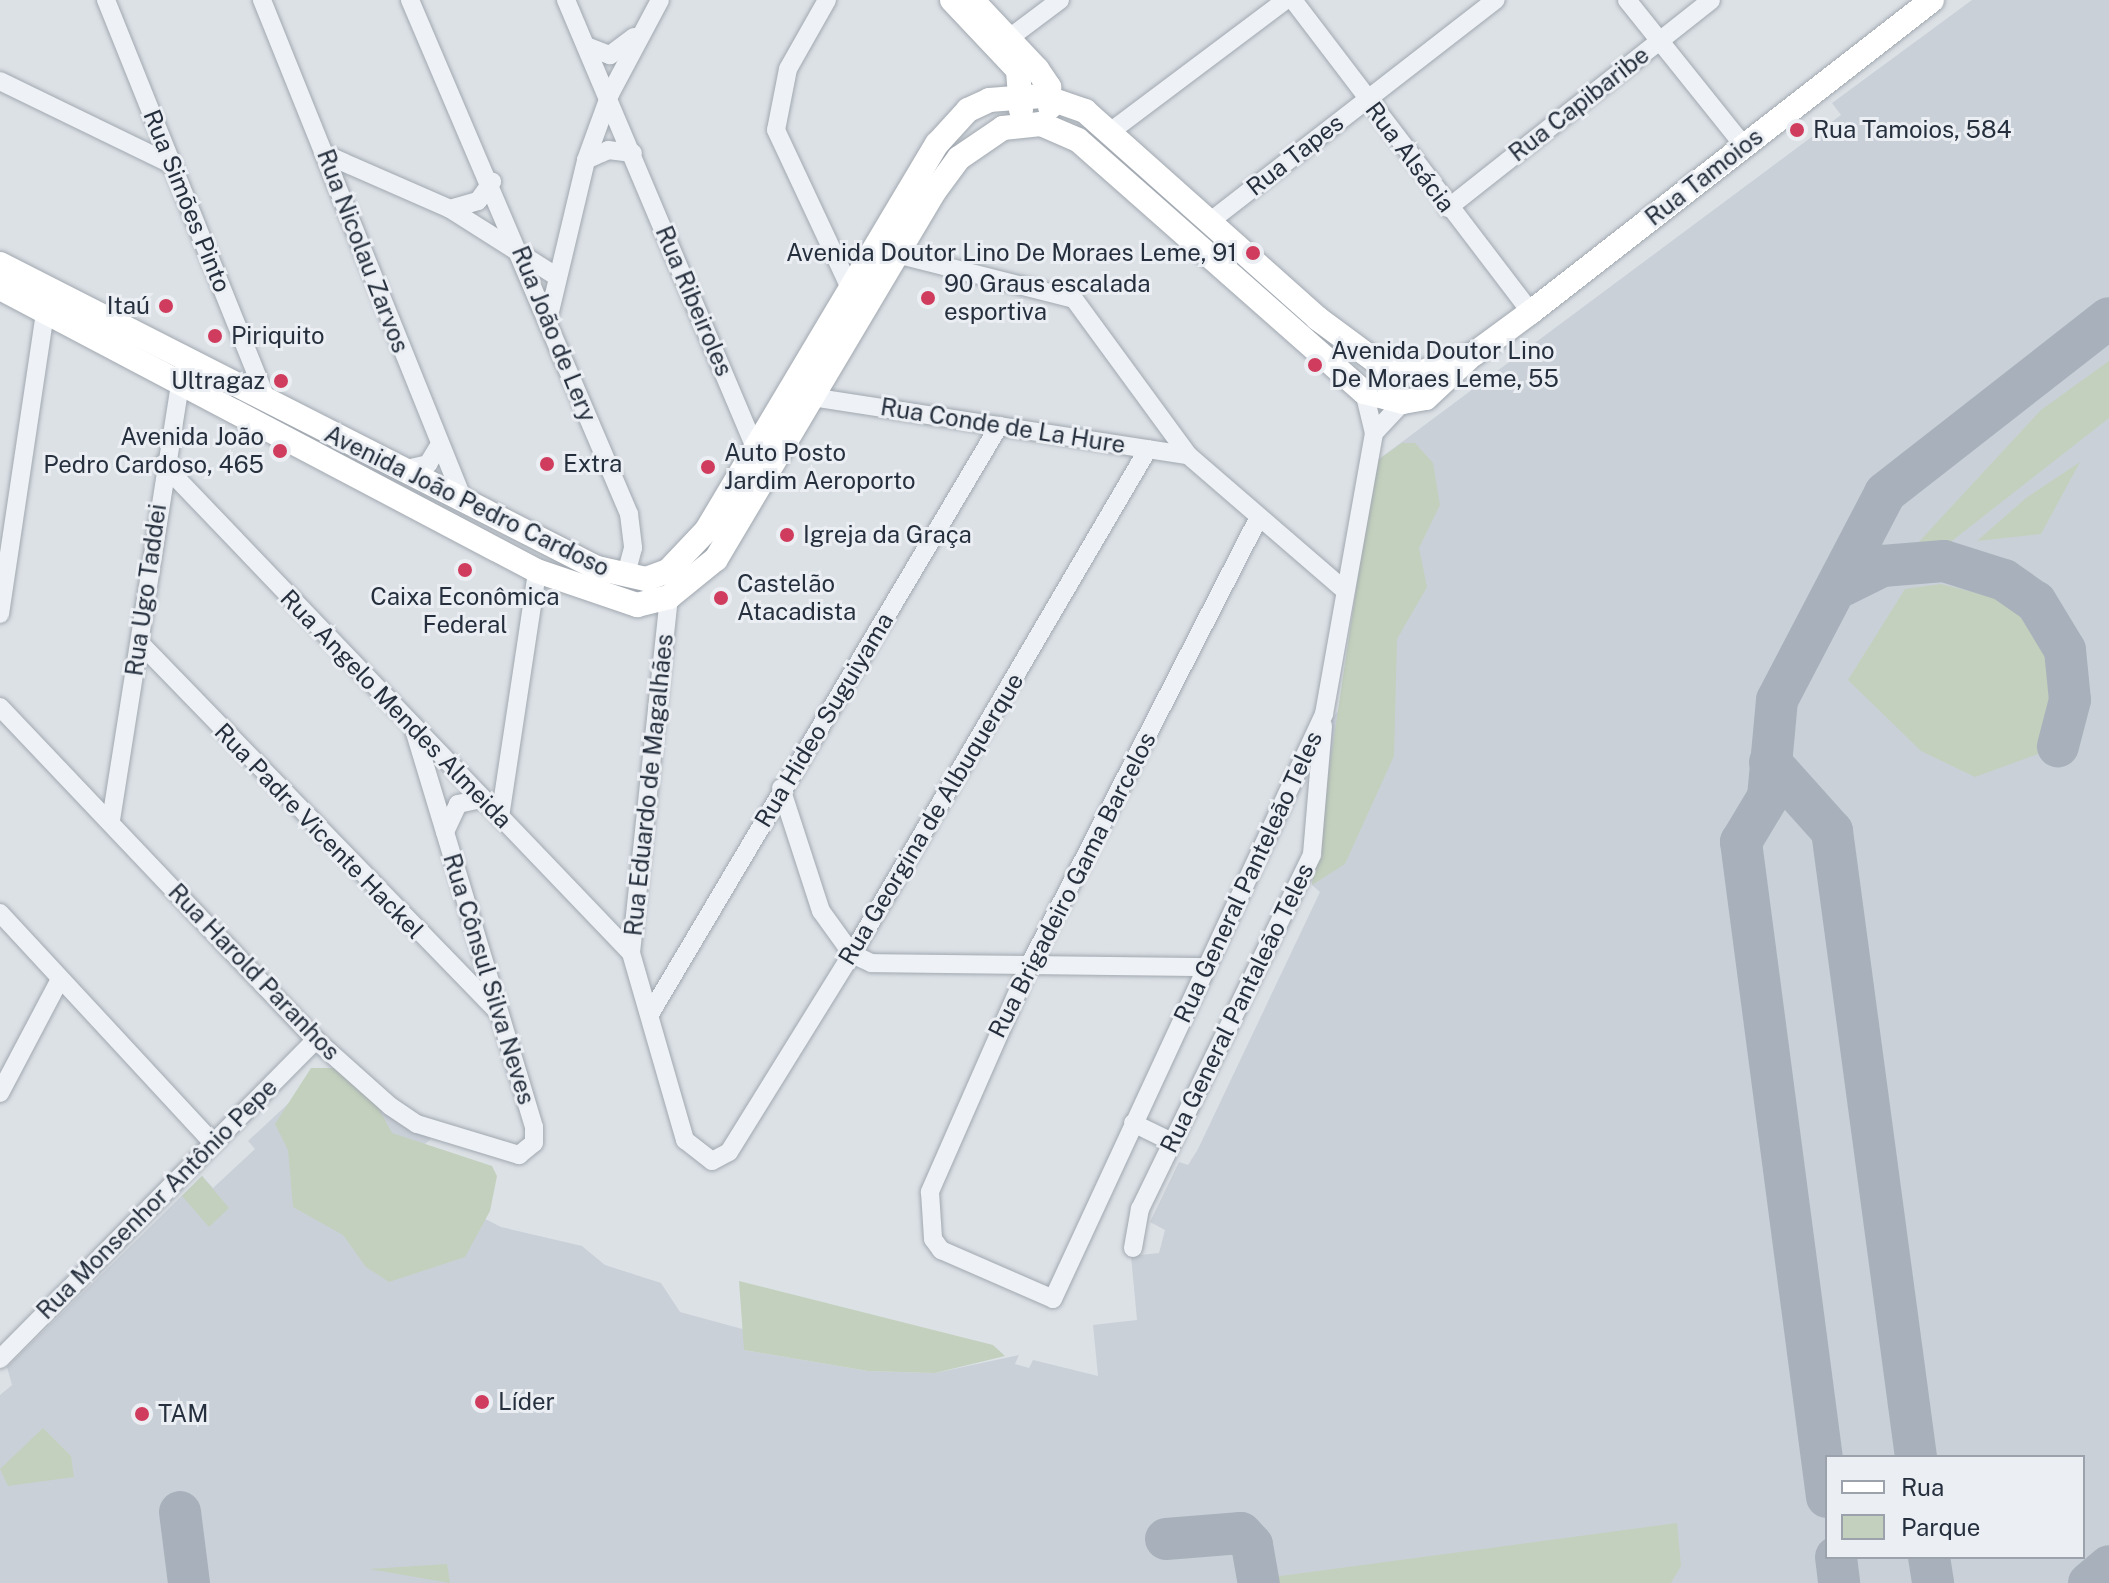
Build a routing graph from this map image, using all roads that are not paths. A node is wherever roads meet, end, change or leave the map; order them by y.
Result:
1 (106, 0) edge
2 (262, 0) edge
3 (410, 0) edge
4 (566, 0) edge
5 (660, 0) edge
6 (827, 0) edge
7 (952, 0) edge
8 (972, 0) edge
9 (1060, 0) edge
10 (1286, 0) edge
11 (1293, 0) edge
12 (1496, 0) edge
13 (1627, 0) edge
14 (1711, 0) edge
15 (1932, 0) edge
16 (649, 20) junction
17 (1659, 40) junction
18 (1005, 41) junction
19 (586, 46) junction
20 (0, 81) edge
21 (610, 94) junction
22 (1018, 95) junction
23 (1052, 97) junction
24 (1366, 99) junction
25 (1036, 124) junction
26 (1110, 132) junction
27 (1744, 146) junction
28 (633, 153) junction
29 (327, 155) junction
30 (586, 160) junction
31 (173, 165) junction
32 (492, 182) junction
33 (1448, 208) junction
34 (450, 209) junction
35 (1208, 223) junction
36 (900, 255) junction
37 (523, 256) junction
38 (0, 264) edge
39 (556, 276) junction
40 (0, 288) edge
41 (852, 292) junction
42 (45, 312) junction
43 (1531, 312) junction
44 (548, 323) junction
45 (1474, 354) junction
46 (185, 360) junction
47 (1386, 366) junction
48 (1419, 373) junction
49 (179, 385) junction
50 (1364, 392) junction
51 (818, 398) junction
52 (268, 402) junction
53 (1403, 402) junction
54 (999, 426) junction
55 (1374, 433) junction
56 (440, 444) junction
57 (755, 448) junction
58 (1148, 449) junction
59 (1188, 455) junction
60 (163, 464) junction
61 (402, 470) junction
62 (464, 502) junction
63 (1259, 517) junction
64 (537, 571) junction
65 (625, 577) junction
66 (1343, 589) junction
67 (669, 597) junction
68 (0, 614) edge
69 (140, 643) junction
70 (0, 707) edge
71 (1324, 714) junction
72 (9, 729) edge
73 (414, 730) junction
74 (456, 772) junction
75 (781, 788) junction
76 (432, 791) junction
77 (482, 799) junction
78 (500, 817) junction
79 (111, 820) junction
80 (445, 832) junction
81 (0, 913) edge
82 (631, 953) junction
83 (852, 954) junction
84 (1029, 966) junction
85 (1206, 967) junction
86 (60, 979) junction
87 (650, 1014) junction
88 (501, 1015) junction
89 (316, 1040) junction
90 (0, 1093) edge
91 (1133, 1123) junction
92 (534, 1127) joint
93 (211, 1141) junction
94 (1172, 1142) junction
95 (695, 1154) joint
96 (1133, 1248) dead end
97 (1053, 1299) joint
98 (0, 1359) edge

1 - 31 street, Rua Simões Pinto
2 - 29 street, Rua Nicolau Zarvos
3 - 32 street, Rua João de Lery
4 - 19 street, Rua Ribeiroles
5 - 16 street
6 - 41 street
7 - 18 main road
8 - 18 main road
9 - 18 street
10 - 26 street
11 - 24 street, Rua Alsácia
12 - 24 street, Rua Tapes
13 - 17 street
14 - 17 street, Rua Capibaribe
15 - 27 main road, Rua Tamoios
16 - 19 street
16 - 21 street
17 - 27 street
17 - 33 street, Rua Capibaribe
18 - 22 main road
18 - 23 main road
19 - 21 street, Rua Ribeiroles
20 - 31 street
21 - 28 street, Rua Ribeiroles
21 - 30 street
22 - 23 main road, Avenida João Pedro Cardoso
22 - 25 main road
22 - 41 main road, Avenida João Pedro Cardoso
23 - 25 main road
23 - 26 main road
24 - 33 street, Rua Alsácia
24 - 35 street, Rua Tapes
25 - 36 main road
25 - 50 main road
26 - 35 main road
27 - 43 main road, Rua Tamoios
28 - 30 street
28 - 57 street, Rua Ribeiroles
29 - 34 street
29 - 56 street, Rua Nicolau Zarvos
30 - 39 street
31 - 52 street, Rua Simões Pinto
32 - 34 street
32 - 37 street, Rua João de Lery
33 - 43 street, Rua Alsácia
34 - 37 street
35 - 47 main road
36 - 51 main road
36 - 59 street
37 - 39 street
37 - 44 street, Rua João de Lery
38 - 46 main road, Avenida João Pedro Cardoso
39 - 44 street
40 - 42 main road, Avenida João Pedro Cardoso
41 - 57 main road, Avenida João Pedro Cardoso
42 - 49 main road, Avenida João Pedro Cardoso
42 - 68 street
43 - 45 main road, Rua Tamoios
44 - 65 street, Rua João de Lery
45 - 48 main road, Rua Tamoios
45 - 53 main road, Rua Tamoios
46 - 49 street, Rua Ugo Taddei
46 - 52 main road, Avenida João Pedro Cardoso
47 - 48 main road
47 - 50 main road
48 - 53 main road
49 - 60 street, Rua Ugo Taddei
49 - 64 main road, Avenida João Pedro Cardoso
50 - 53 main road
50 - 55 street, Rua General Panteleão Teles
51 - 54 street, Rua Conde de La Hure
51 - 67 main road
52 - 61 main road, Avenida João Pedro Cardoso
53 - 55 street
54 - 58 street, Rua Conde de La Hure
54 - 75 street, Rua Hideo Suguiyama
55 - 66 street, Rua General Panteleão Teles
56 - 61 street
56 - 62 street, Rua Nicolau Zarvos
57 - 65 main road, Avenida João Pedro Cardoso
58 - 59 street, Rua Conde de La Hure
58 - 83 street, Rua Georgina de Albuquerque
59 - 63 street
60 - 69 street, Rua Ugo Taddei
60 - 73 street, Rua Angelo Mendes Almeida
61 - 62 main road, Avenida João Pedro Cardoso
62 - 65 main road, Avenida João Pedro Cardoso
63 - 66 street
63 - 84 street, Rua Brigadeiro Gama Barcelos
64 - 67 main road, Avenida João Pedro Cardoso
64 - 78 street
66 - 71 street, Rua General Panteleão Teles
67 - 82 street, Rua Eduardo de Magalhães
69 - 79 street, Rua Ugo Taddei
69 - 88 street, Rua Padre Vicente Hackel
70 - 72 street, Rua Harold Paranhos
71 - 85 street, Rua General Panteleão Teles
71 - 94 street, Rua General Pantaleão Teles
72 - 79 street, Rua Harold Paranhos
73 - 74 street, Rua Angelo Mendes Almeida
73 - 76 street, Rua Cônsul Silva Neves
74 - 76 street
74 - 77 street, Rua Angelo Mendes Almeida
75 - 83 street
75 - 87 street, Rua Hideo Suguiyama
76 - 80 street, Rua Cônsul Silva Neves
77 - 78 street, Rua Angelo Mendes Almeida
77 - 80 street, Rua Cônsul Silva Neves
78 - 82 street, Rua Angelo Mendes Almeida
79 - 89 street, Rua Harold Paranhos
80 - 88 street, Rua Cônsul Silva Neves
81 - 86 street
82 - 87 street, Rua Eduardo de Magalhães
83 - 84 street
83 - 95 street, Rua Georgina de Albuquerque
84 - 85 street
84 - 97 street, Rua Brigadeiro Gama Barcelos
85 - 91 street, Rua General Panteleão Teles
86 - 90 street
86 - 93 street
87 - 95 street, Rua Eduardo de Magalhães
88 - 92 street, Rua Cônsul Silva Neves
89 - 92 street, Rua Harold Paranhos
89 - 93 street, Rua Monsenhor Antônio Pepe
91 - 94 street
91 - 97 street, Rua General Panteleão Teles
93 - 98 street, Rua Monsenhor Antônio Pepe
94 - 96 street, Rua General Pantaleão Teles

